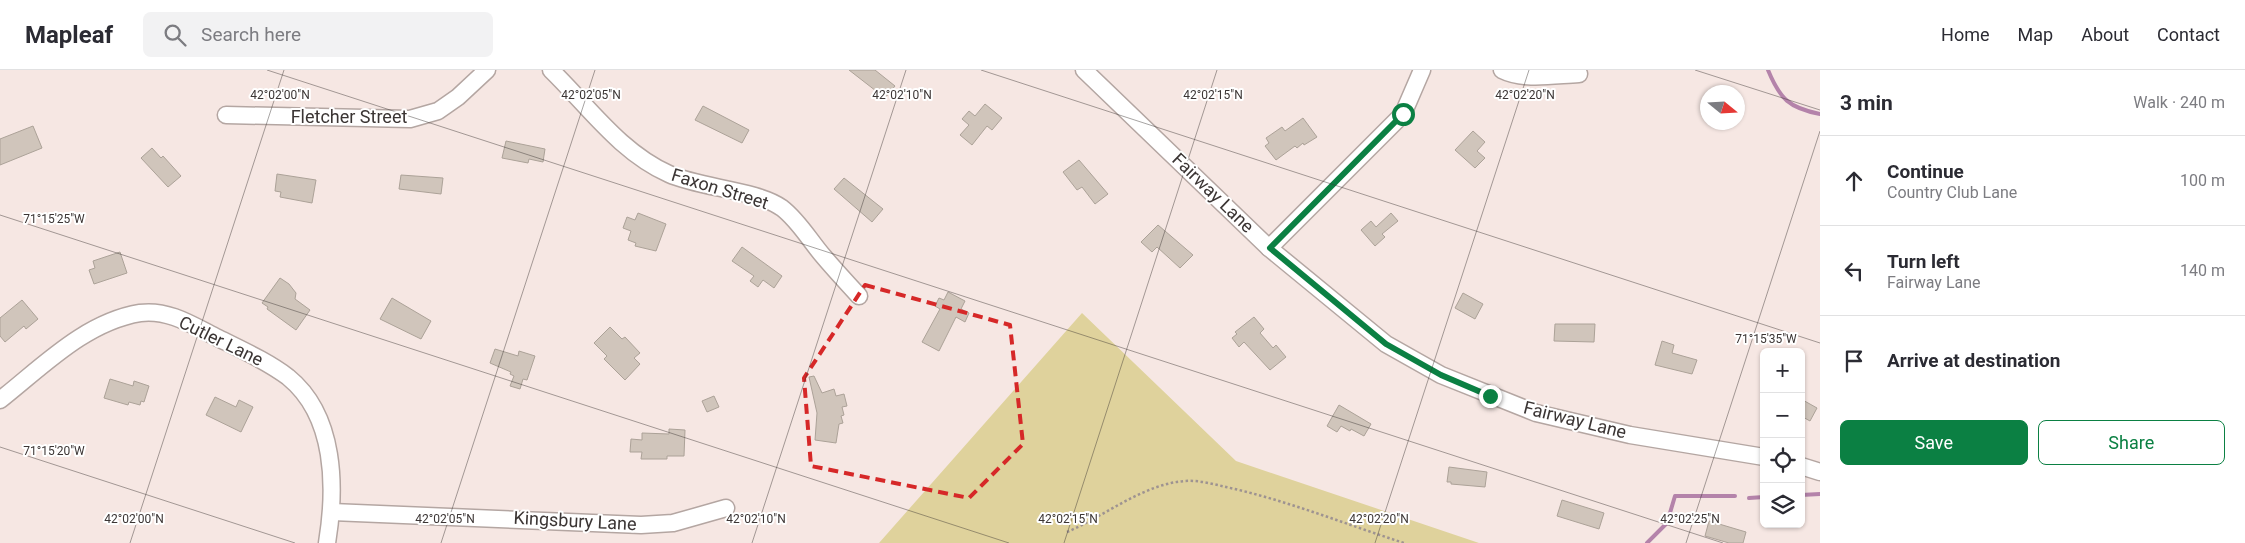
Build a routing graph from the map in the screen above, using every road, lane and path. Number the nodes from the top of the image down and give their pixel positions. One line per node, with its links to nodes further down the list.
1 (487, 70): 7 (street, Fletcher Street)
2 (551, 70): 9 (street, Faxon Street)
3 (1084, 70): 8 (street, Fairway Lane)
4 (1502, 70): 6 (street)
5 (1421, 71): 8 (street)
6 (1579, 74)
7 (226, 115)
8 (1270, 248): 11 (street, Fairway Lane)
9 (859, 296)
10 (0, 400): 15 (street, Cutler Lane)
11 (1760, 456)
12 (1805, 467): 13 (street)
13 (1820, 472)
14 (726, 508): 15 (street, Kingsbury Lane)
15 (332, 512): 17 (street, Cutler Lane)
16 (1067, 532): 18 (path)
17 (327, 543)
18 (1404, 543)

